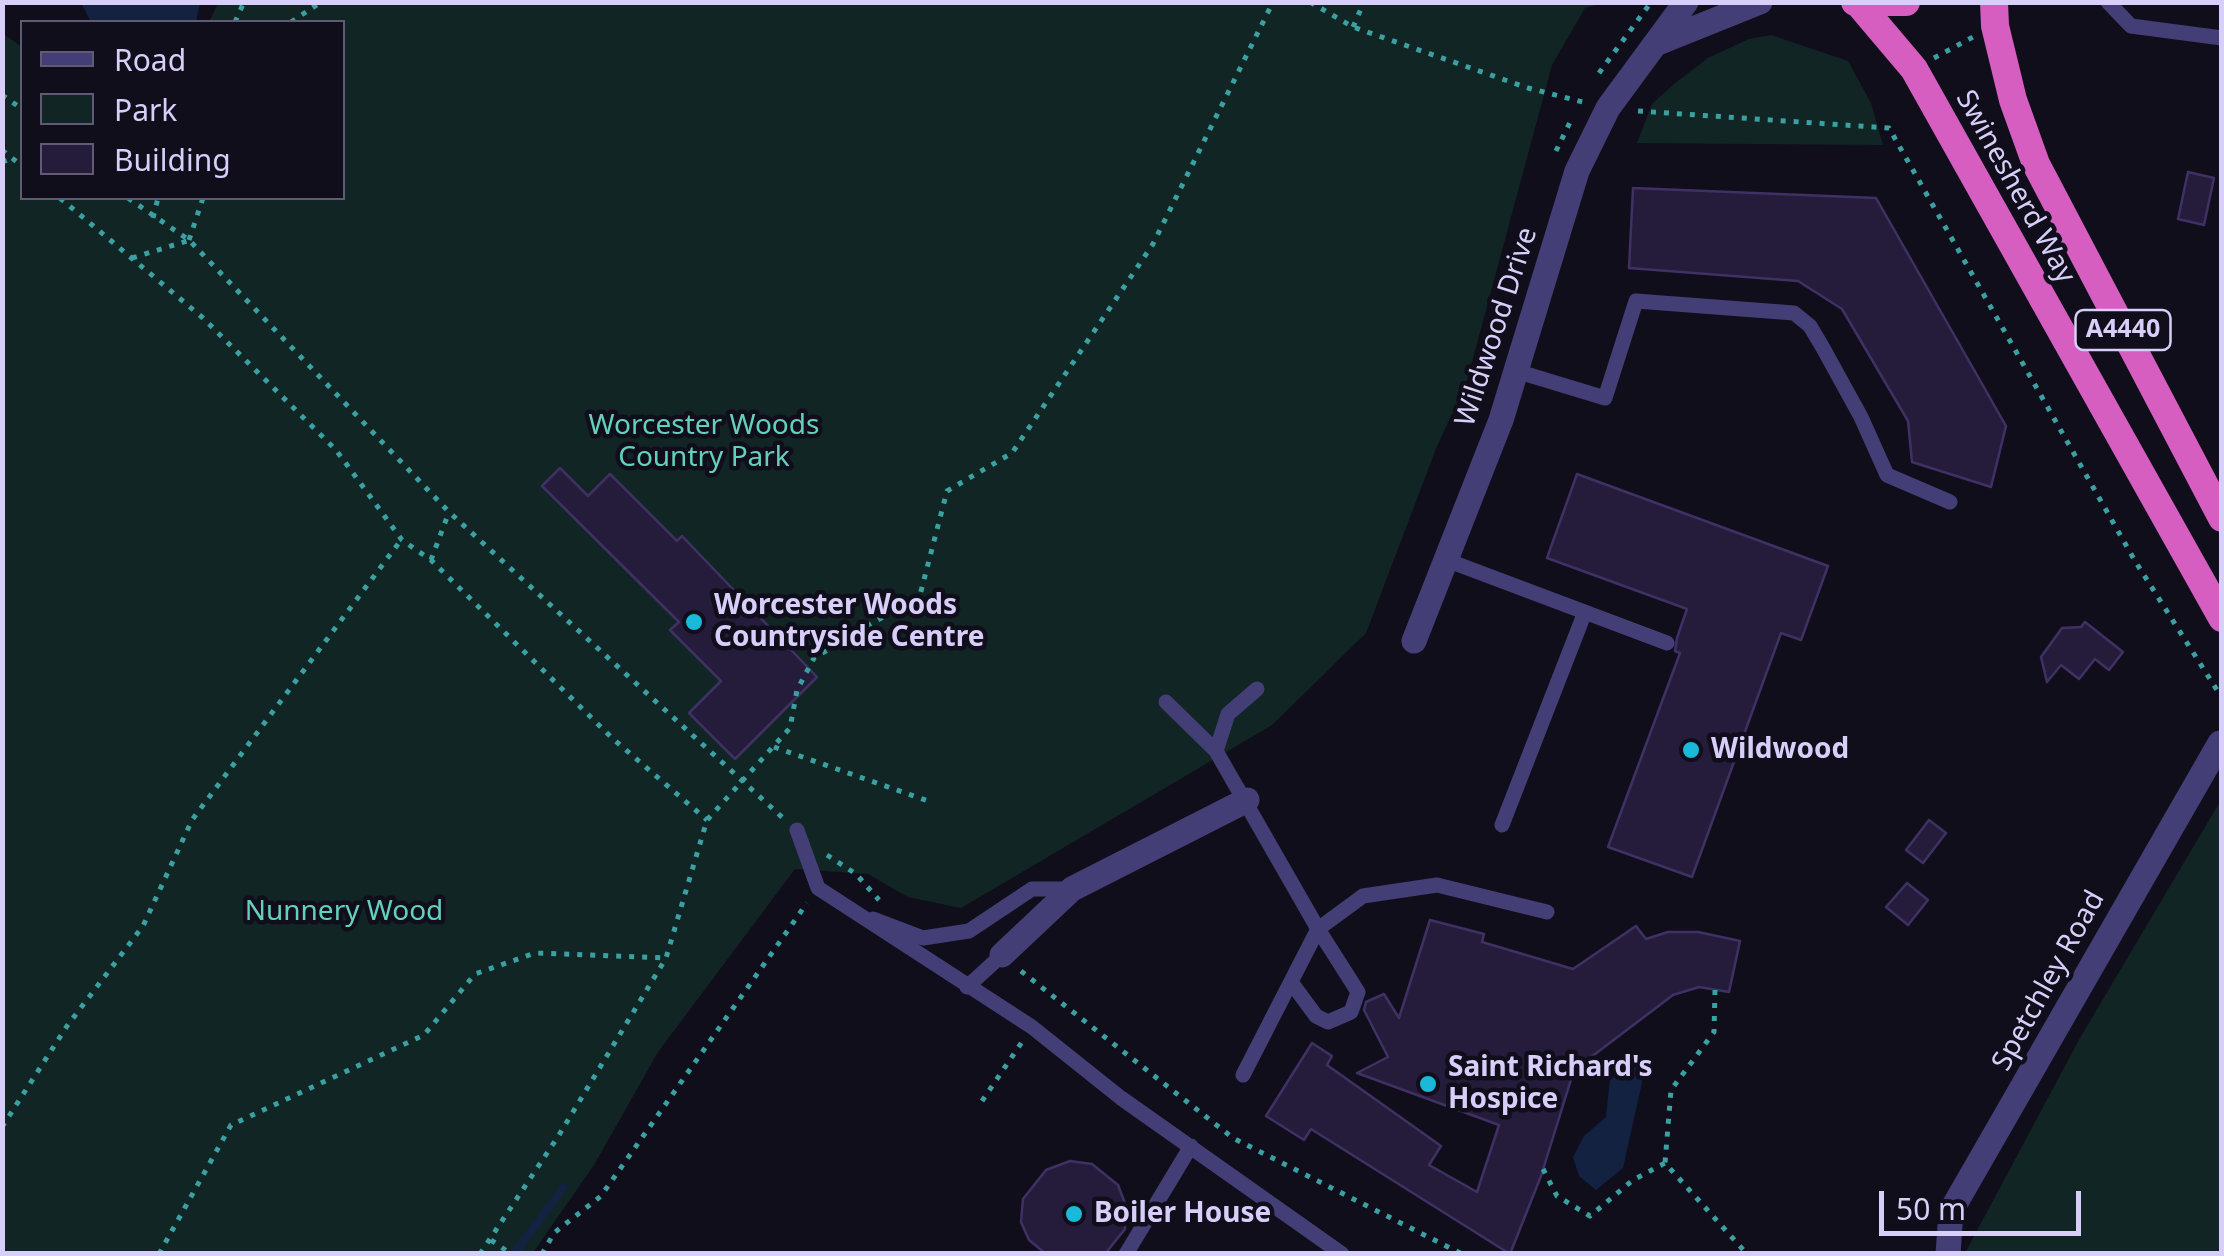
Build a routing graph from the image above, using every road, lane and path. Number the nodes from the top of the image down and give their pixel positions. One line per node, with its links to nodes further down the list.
1 (321, 2): 11 (path)
2 (1273, 2): 45 (path)
3 (1310, 2): 12 (path)
4 (1364, 2): 12 (path)
5 (1686, 2): 14 (street, Wildwood Drive)
6 (1760, 2): 14 (street)
7 (1906, 2): 9 (highway)
8 (2108, 2): 13 (lane)
9 (1857, 3): 15 (highway, Swinesherd Way / A4440)
10 (1995, 14): 15 (path); 21 (highway, Swinesherd Way / A4440)
11 (294, 20)
12 (1353, 27): 16 (path)
13 (2222, 38)
14 (1658, 43): 16 (street, Wildwood Drive)
15 (1914, 69): 38 (highway, Swinesherd Way / A4440)
16 (1608, 108): 29 (street, Wildwood Drive); 42 (path)
17 (2, 150): 18 (path)
18 (13, 158): 19 (path); 20 (path)
19 (2, 162)
20 (20, 164)
21 (2036, 164): 30 (highway); 33 (highway, Swinesherd Way / A4440)
22 (62, 200): 28 (path)
23 (130, 200): 26 (path)
24 (158, 200): 26 (path)
25 (202, 200): 27 (path)
26 (153, 218): 27 (path)
27 (189, 240): 28 (path); 32 (path)
28 (132, 258): 34 (path)
29 (1516, 371): 31 (lane); 36 (street, Wildwood Drive)
30 (2222, 478)
31 (1950, 502)
32 (449, 512): 35 (path); 47 (path)
33 (2222, 518)
34 (402, 540): 35 (path); 67 (path)
35 (431, 560): 50 (path)
36 (1449, 561): 37 (lane); 39 (street, Wildwood Drive)
37 (1586, 612): 40 (lane); 51 (lane)
38 (2222, 618)
39 (1414, 641)
40 (1668, 643)
41 (1257, 689): 46 (lane)
42 (2222, 698)
43 (1166, 702): 46 (lane)
44 (2220, 743): 80 (street, Spetchley Road)
45 (774, 747): 47 (path); 49 (path)
46 (1216, 751): 48 (lane)
47 (740, 781): 50 (path); 52 (path)
48 (1246, 800): 54 (street); 58 (lane)
49 (931, 802)
50 (707, 820): 60 (path)
51 (1502, 825)
52 (797, 830): 53 (lane); 55 (path)
53 (818, 888): 56 (lane); 75 (path)
54 (1072, 889): 56 (lane); 59 (street)
55 (882, 904)
56 (850, 911): 62 (lane)
57 (1547, 912): 58 (lane)
58 (1318, 929): 61 (lane); 61 (lane)
59 (1002, 955): 62 (lane); 78 (path)
60 (666, 958): 71 (path); 73 (path)
61 (1291, 982): 65 (lane)
62 (967, 987): 64 (lane)
63 (1715, 990): 69 (path)
64 (1032, 1027): 66 (path); 68 (lane)
65 (1243, 1075)
66 (982, 1101)
67 (2, 1127)
68 (1190, 1146): 76 (lane); 77 (lane)
69 (1664, 1163): 70 (path); 79 (path)
70 (1543, 1169)
71 (490, 1240): 72 (path); 74 (path)
72 (509, 1252)
73 (160, 1254)
74 (480, 1254)
75 (542, 1254)
76 (1126, 1254)
77 (1342, 1254)
78 (1462, 1254)
79 (1747, 1254)
80 (1948, 1254)

